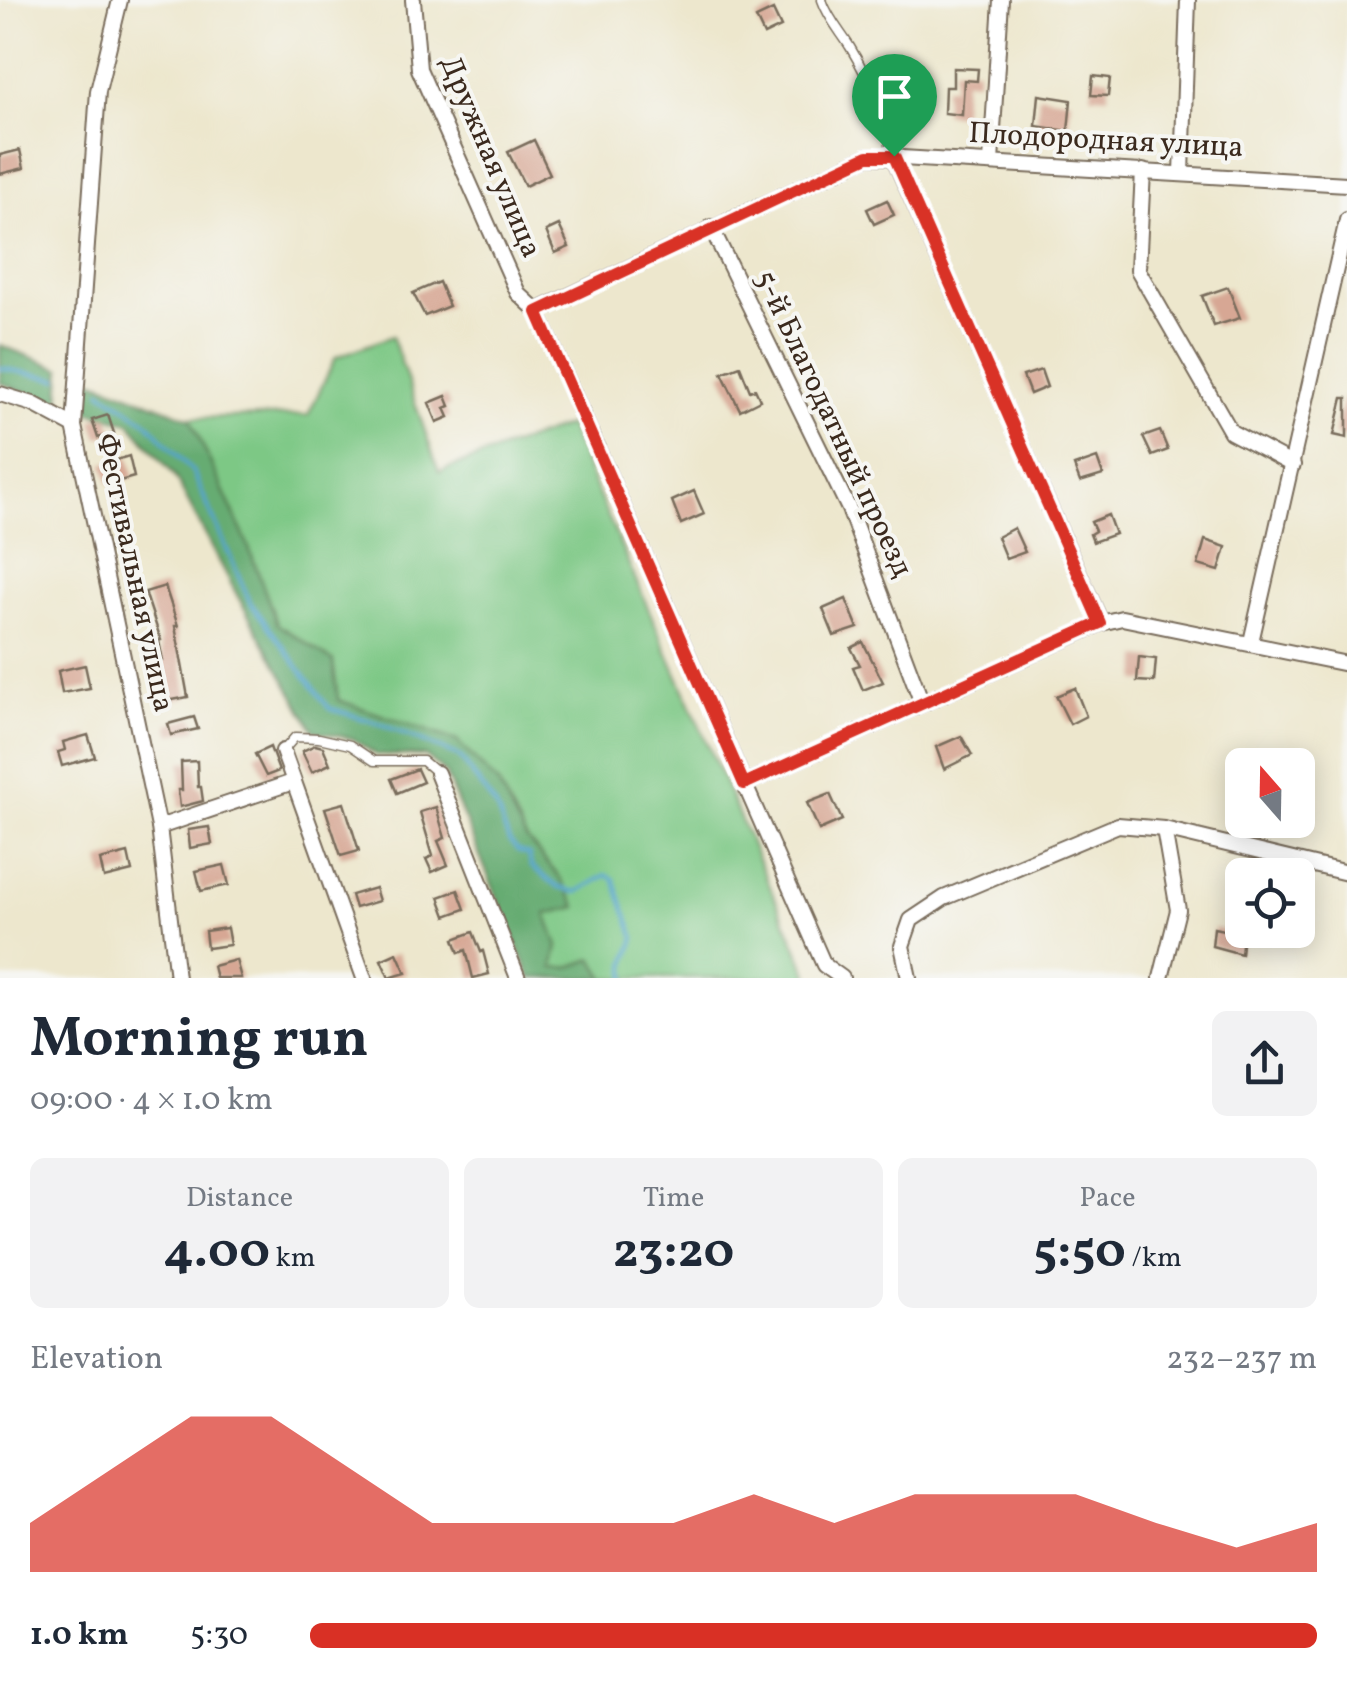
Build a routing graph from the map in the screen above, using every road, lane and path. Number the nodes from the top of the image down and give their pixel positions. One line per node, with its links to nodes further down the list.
1 (120, 0): 15 (street, Фестивальная улица)
2 (413, 0): 13 (street, Дружная улица)
3 (822, 0): 6 (lane)
4 (1002, 0): 7 (street)
5 (1188, 0): 9 (street)
6 (894, 156): 7 (street, Плодородная улица); 12 (street, Плодородная улица); 17 (street)
7 (992, 162): 8 (street, Плодородная улица)
8 (1143, 171): 9 (street, Плодородная улица); 16 (street)
9 (1182, 173): 10 (street, Плодородная улица)
10 (1347, 184)
11 (1347, 220): 16 (street)
12 (712, 227): 13 (street, Плодородная улица); 20 (street, 5-й Благодатный проезд)
13 (537, 312): 24 (street, Дружная улица)
14 (0, 394): 15 (street)
15 (74, 426): 25 (street, Фестивальная улица)
16 (1292, 465): 18 (street)
17 (1100, 623): 18 (street); 20 (street)
18 (1251, 642): 19 (street)
19 (1347, 664)
20 (922, 702): 24 (street)
21 (282, 751): 22 (lane); 23 (street)
22 (438, 773): 30 (street)
23 (294, 782): 25 (street); 29 (street)
24 (744, 784): 31 (street, Дружная улица)
25 (159, 827): 28 (street, Фестивальная улица)
26 (1164, 829): 27 (street); 32 (street); 33 (street)
27 (1347, 873)
28 (178, 978)
29 (364, 978)
30 (518, 978)
31 (842, 978)
32 (909, 978)
33 (1161, 978)

